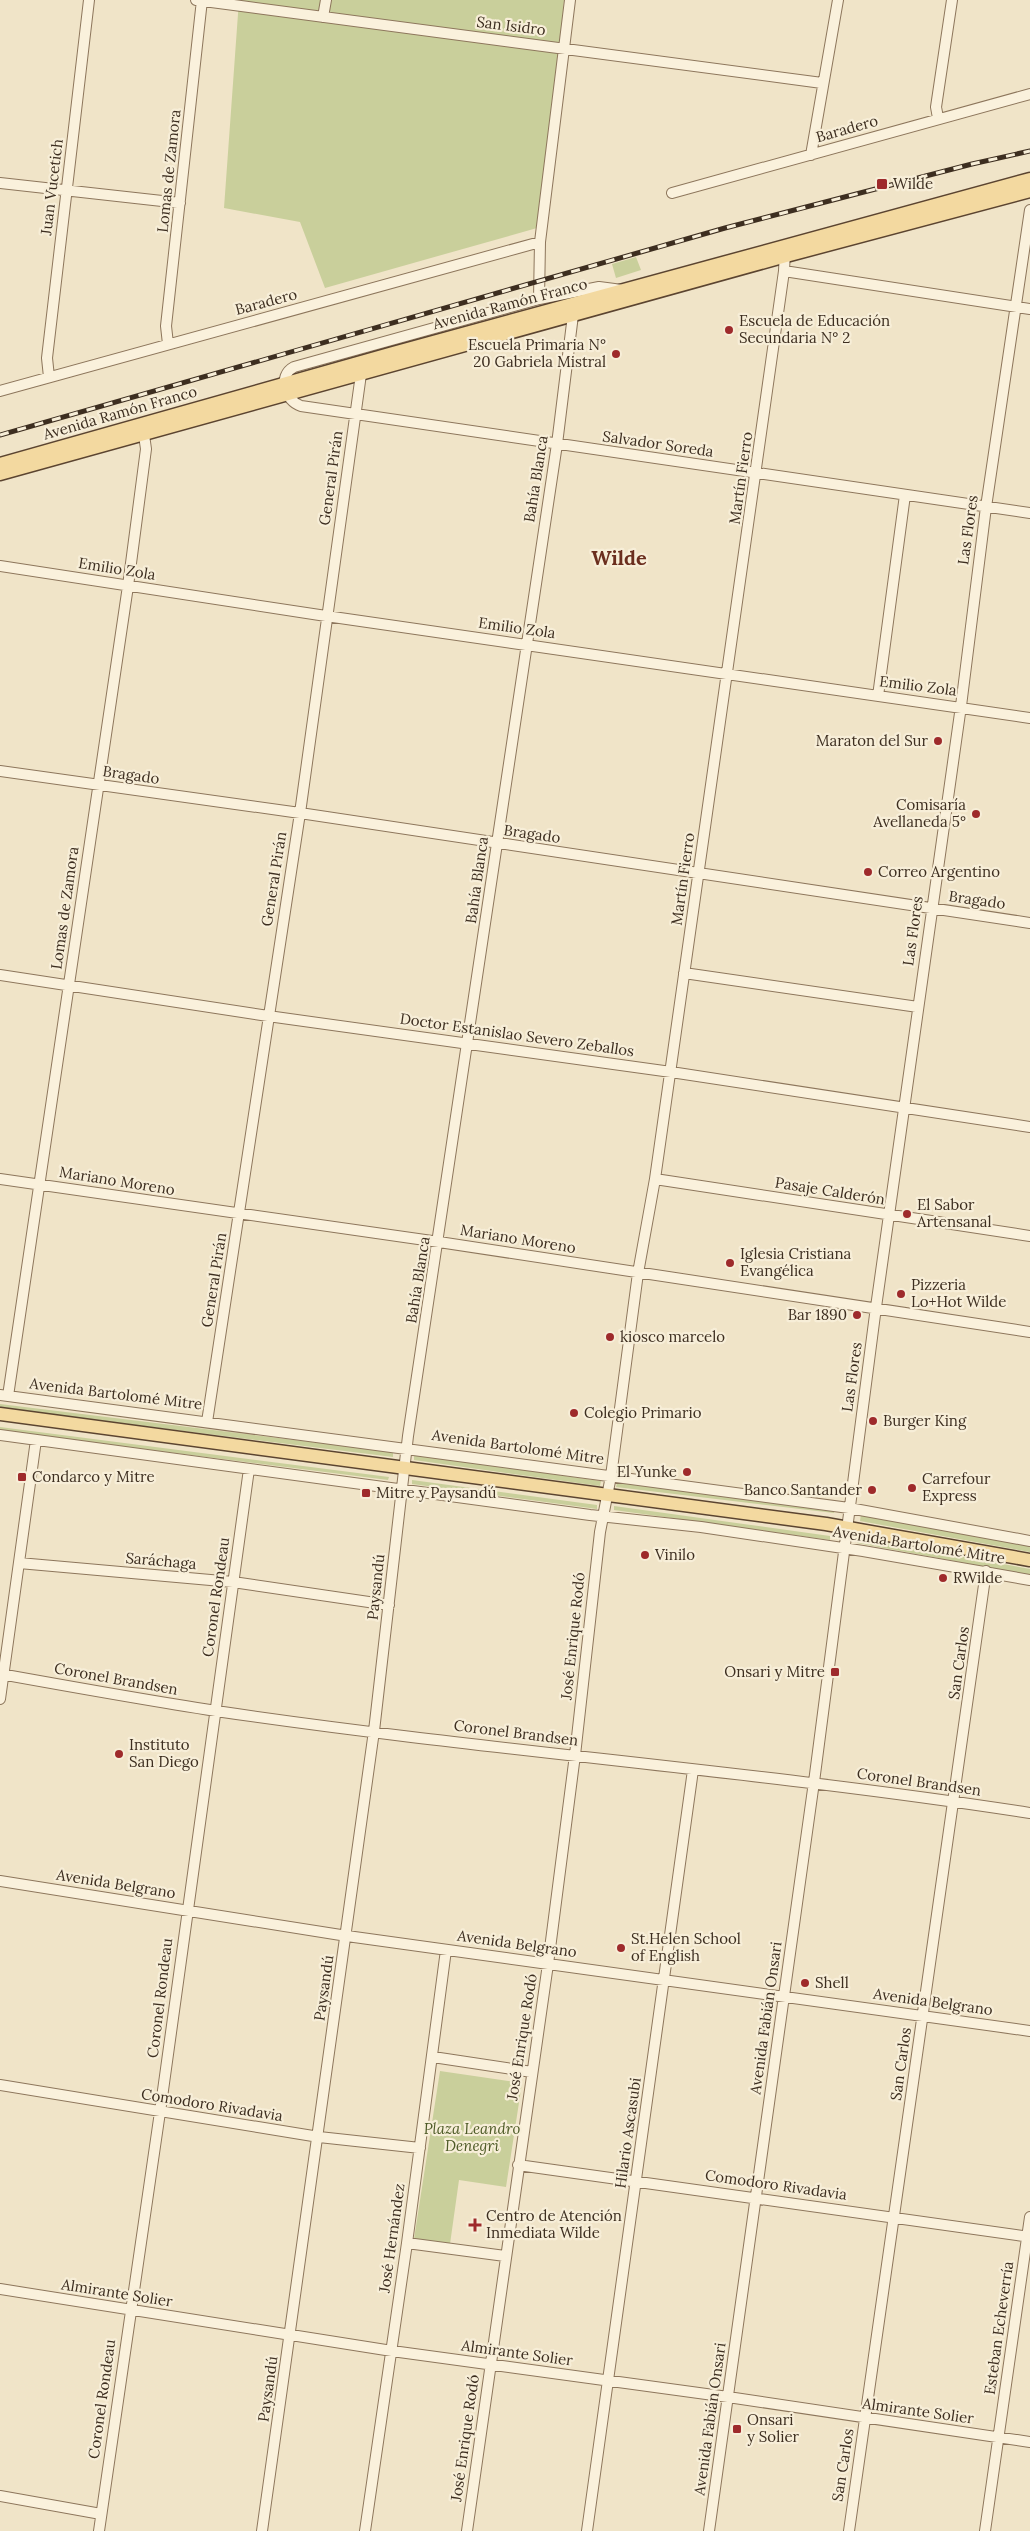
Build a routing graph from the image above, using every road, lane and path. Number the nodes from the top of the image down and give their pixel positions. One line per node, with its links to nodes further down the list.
1 (89, 0): 15 (street, Juan Vucetich)
2 (200, 0): 7 (street, San Isidro); 18 (street, Lomas de Zamora)
3 (326, 0): 7 (street)
4 (570, 0): 8 (street)
5 (838, 0): 9 (street)
6 (952, 0): 11 (street)
7 (323, 17): 8 (street, San Isidro)
8 (565, 47): 9 (street, San Isidro); 20 (street)
9 (822, 83): 12 (street)
10 (1030, 94): 11 (street, Baradero)
11 (938, 118): 12 (street, Baradero)
12 (811, 155): 17 (street, Baradero)
13 (1030, 179): 21 (main road, Avenida Ramón Franco)
14 (0, 183): 15 (street)
15 (67, 191): 18 (street); 32 (street, Juan Vucetich)
16 (1030, 191): 21 (main road, Avenida Ramón Franco)
17 (672, 193)
18 (180, 203): 28 (street, Lomas de Zamora)
19 (1030, 210): 25 (street, Las Flores)
20 (540, 242): 24 (street); 28 (street, Baradero)
21 (785, 250): 22 (street, Martín Fierro); 23 (main road, Avenida Ramón Franco); 27 (main road, Avenida Ramón Franco)
22 (784, 271): 25 (street); 39 (street, Martín Fierro)
23 (625, 290): 24 (street); 30 (main road, Avenida Ramón Franco)
24 (539, 300): 29 (street)
25 (1017, 307): 26 (street); 42 (street, Las Flores)
26 (1030, 309)
27 (573, 315): 31 (main road, Avenida Ramón Franco); 37 (street, Bahía Blanca)
28 (168, 344): 32 (street, Baradero)
29 (377, 345): 30 (street); 33 (street)
30 (363, 361): 31 (street, General Pirán); 33 (main road, Avenida Ramón Franco)
31 (362, 374): 33 (main road, Avenida Ramón Franco); 35 (street, General Pirán)
32 (49, 377): 34 (street, Baradero)
33 (286, 389): 35 (street, Salvador Soreda); 36 (main road, Avenida Ramón Franco)
34 (0, 391)
35 (356, 412): 37 (street, Salvador Soreda); 46 (street, General Pirán)
36 (143, 429): 38 (main road, Avenida Ramón Franco); 40 (main road, Avenida Ramón Franco); 45 (street, Lomas de Zamora)
37 (557, 444): 39 (street, Salvador Soreda); 47 (street, Bahía Blanca)
38 (0, 464)
39 (757, 473): 41 (street, Salvador Soreda); 48 (street, Martín Fierro)
40 (0, 474)
41 (906, 495): 42 (street, Salvador Soreda); 49 (street)
42 (986, 508): 43 (street, Salvador Soreda); 50 (street, Las Flores)
43 (1030, 514)
44 (0, 566): 45 (street, Emilio Zola)
45 (128, 586): 46 (street, Emilio Zola); 53 (street, Lomas de Zamora)
46 (326, 616): 47 (street, Emilio Zola); 54 (street, General Pirán)
47 (526, 644): 48 (street, Emilio Zola); 55 (street, Bahía Blanca)
48 (728, 674): 49 (street, Emilio Zola); 56 (street, Martín Fierro)
49 (878, 696): 50 (street, Emilio Zola)
50 (961, 706): 51 (street, Emilio Zola); 57 (street, Las Flores)
51 (1030, 718)
52 (0, 771): 53 (street, Bragado)
53 (98, 786): 54 (street, Bragado); 61 (street, Lomas de Zamora)
54 (300, 813): 55 (street, Bragado); 63 (street, General Pirán)
55 (497, 844): 56 (street, Bragado); 64 (street, Bahía Blanca)
56 (698, 873): 57 (street, Bragado); 59 (street, Martín Fierro)
57 (931, 909): 58 (street, Bragado); 62 (street, Las Flores)
58 (1030, 923)
59 (684, 973): 62 (street); 65 (street, Martín Fierro)
60 (0, 975): 61 (street, Doctor Estanislao Severo Zeballos)
61 (69, 985): 63 (street, Doctor Estanislao Severo Zeballos); 70 (street, Lomas de Zamora)
62 (918, 1008): 66 (street, Las Flores)
63 (268, 1016): 64 (street, Doctor Estanislao Severo Zeballos); 71 (street, General Pirán)
64 (468, 1043): 65 (street, Doctor Estanislao Severo Zeballos); 74 (street, Bahía Blanca)
65 (671, 1072): 66 (street, Doctor Estanislao Severo Zeballos); 69 (street, Martín Fierro)
66 (904, 1109): 67 (street, Doctor Estanislao Severo Zeballos); 72 (street, Las Flores)
67 (1030, 1127)
68 (0, 1179): 70 (street, Mariano Moreno)
69 (655, 1179): 72 (street, Pasaje Calderón); 75 (street, Martín Fierro)
70 (40, 1185): 71 (street, Mariano Moreno); 78 (street, Lomas de Zamora)
71 (239, 1215): 74 (street, Mariano Moreno); 80 (street, General Pirán)
72 (889, 1216): 73 (street, Pasaje Calderón); 76 (street, Las Flores)
73 (1030, 1236)
74 (439, 1242): 75 (street, Mariano Moreno); 83 (street, Bahía Blanca)
75 (638, 1274): 76 (street, Mariano Moreno); 86 (street, Martín Fierro)
76 (876, 1307): 77 (street, Mariano Moreno); 89 (street, Las Flores)
77 (1030, 1332)
78 (4, 1396): 80 (street, Avenida Bartolomé Mitre)
79 (0, 1414): 85 (main road, Avenida Bartolomé Mitre)
80 (207, 1422): 83 (street, Avenida Bartolomé Mitre)
81 (0, 1435): 82 (street, Avenida Bartolomé Mitre)
82 (36, 1440): 84 (street, Avenida Bartolomé Mitre); 95 (street)
83 (407, 1449): 85 (street, Paysandú); 86 (street, Avenida Bartolomé Mitre)
84 (249, 1469): 87 (street, Avenida Bartolomé Mitre); 98 (street, Coronel Rondeau)
85 (404, 1469): 87 (street, Paysandú); 88 (main road, Avenida Bartolomé Mitre)
86 (610, 1476): 88 (street, Martín Fierro); 89 (street, Avenida Bartolomé Mitre)
87 (402, 1488): 90 (street, Avenida Bartolomé Mitre); 99 (street, Paysandú)
88 (607, 1496): 90 (street, Martín Fierro); 91 (main road, Avenida Bartolomé Mitre)
89 (849, 1508): 91 (street, Avenida Fabián Onsari); 92 (street, Avenida Bartolomé Mitre)
90 (603, 1516): 93 (street, Avenida Bartolomé Mitre); 104 (street, José Enrique Rodó)
91 (847, 1527): 93 (street, Avenida Fabián Onsari); 94 (main road, Avenida Bartolomé Mitre)
92 (1030, 1541)
93 (844, 1548): 96 (street, Avenida Bartolomé Mitre); 106 (street, Avenida Fabián Onsari)
94 (1030, 1560)
95 (20, 1563): 98 (street, Saráchaga); 100 (street)
96 (986, 1571): 97 (street, Avenida Bartolomé Mitre); 107 (street, San Carlos)
97 (1030, 1580)
98 (233, 1582): 99 (street, Saráchaga); 102 (street, Coronel Rondeau)
99 (389, 1605): 103 (street, Paysandú)
100 (2, 1675): 101 (street); 102 (street, Coronel Brandsen)
101 (0, 1698)
102 (216, 1711): 103 (street, Coronel Brandsen); 110 (street, Coronel Rondeau)
103 (374, 1731): 104 (street, Coronel Brandsen); 111 (street, Paysandú)
104 (575, 1755): 105 (street, Coronel Brandsen); 113 (street, José Enrique Rodó)
105 (694, 1770): 106 (street, Coronel Brandsen); 114 (street, Hilario Ascasubi)
106 (814, 1782): 107 (street, Coronel Brandsen); 115 (street, Avenida Fabián Onsari)
107 (955, 1801): 108 (street, Coronel Brandsen); 116 (street, San Carlos)
108 (1030, 1813)
109 (0, 1881): 110 (street, Avenida Belgrano)
110 (186, 1911): 111 (street, Avenida Belgrano); 121 (street, Coronel Rondeau)
111 (347, 1936): 112 (street, Avenida Belgrano); 122 (street, Paysandú)
112 (446, 1950): 113 (street, Avenida Belgrano); 118 (street, José Hernández)
113 (548, 1964): 114 (street, Avenida Belgrano); 119 (street, José Enrique Rodó)
114 (666, 1980): 115 (street, Avenida Belgrano); 125 (street, Hilario Ascasubi)
115 (784, 1996): 116 (street, Avenida Belgrano); 126 (street, Avenida Fabián Onsari)
116 (923, 2016): 117 (street, Avenida Belgrano); 127 (street, San Carlos)
117 (1030, 2031)
118 (433, 2057): 119 (street); 123 (street, José Hernández)
119 (532, 2072): 124 (street, José Enrique Rodó)
120 (0, 2085): 121 (street, Comodoro Rivadavia)
121 (160, 2112): 122 (street, Comodoro Rivadavia); 133 (street, Coronel Rondeau)
122 (319, 2137): 123 (street, Comodoro Rivadavia); 134 (street, Paysandú)
123 (420, 2148): 130 (street, José Hernández)
124 (518, 2165): 125 (street, Comodoro Rivadavia); 131 (street, José Enrique Rodó)
125 (637, 2180): 126 (street, Comodoro Rivadavia); 137 (street, Hilario Ascasubi)
126 (755, 2198): 127 (street, Comodoro Rivadavia); 138 (street, Avenida Fabián Onsari)
127 (895, 2217): 129 (street, Comodoro Rivadavia); 139 (street, San Carlos)
128 (1030, 2217): 129 (street, Esteban Echeverría)
129 (1029, 2237): 140 (street, Esteban Echeverría)
130 (408, 2243): 131 (street); 135 (street, José Hernández)
131 (505, 2256): 136 (street, José Enrique Rodó)
132 (0, 2289): 133 (street, Almirante Solier)
133 (130, 2311): 134 (street, Almirante Solier); 143 (street, Coronel Rondeau)
134 (290, 2336): 135 (street, Almirante Solier); 145 (street, Paysandú)
135 (392, 2351): 136 (street, Almirante Solier); 146 (street, José Hernández)
136 (491, 2365): 137 (street, Almirante Solier); 147 (street, José Enrique Rodó)
137 (608, 2381): 138 (street, Almirante Solier); 148 (street, Hilario Ascasubi)
138 (728, 2397): 139 (street, Almirante Solier); 149 (street, Avenida Fabián Onsari)
139 (866, 2418): 140 (street, Almirante Solier); 150 (street, San Carlos)
140 (999, 2437): 141 (street, Almirante Solier); 151 (street, Esteban Echeverría)
141 (1030, 2442)
142 (0, 2496): 143 (street)
143 (101, 2514): 144 (street, Coronel Rondeau)
144 (99, 2531)
145 (262, 2531)
146 (365, 2531)
147 (467, 2531)
148 (587, 2531)
149 (709, 2531)
150 (849, 2531)
151 (985, 2531)

